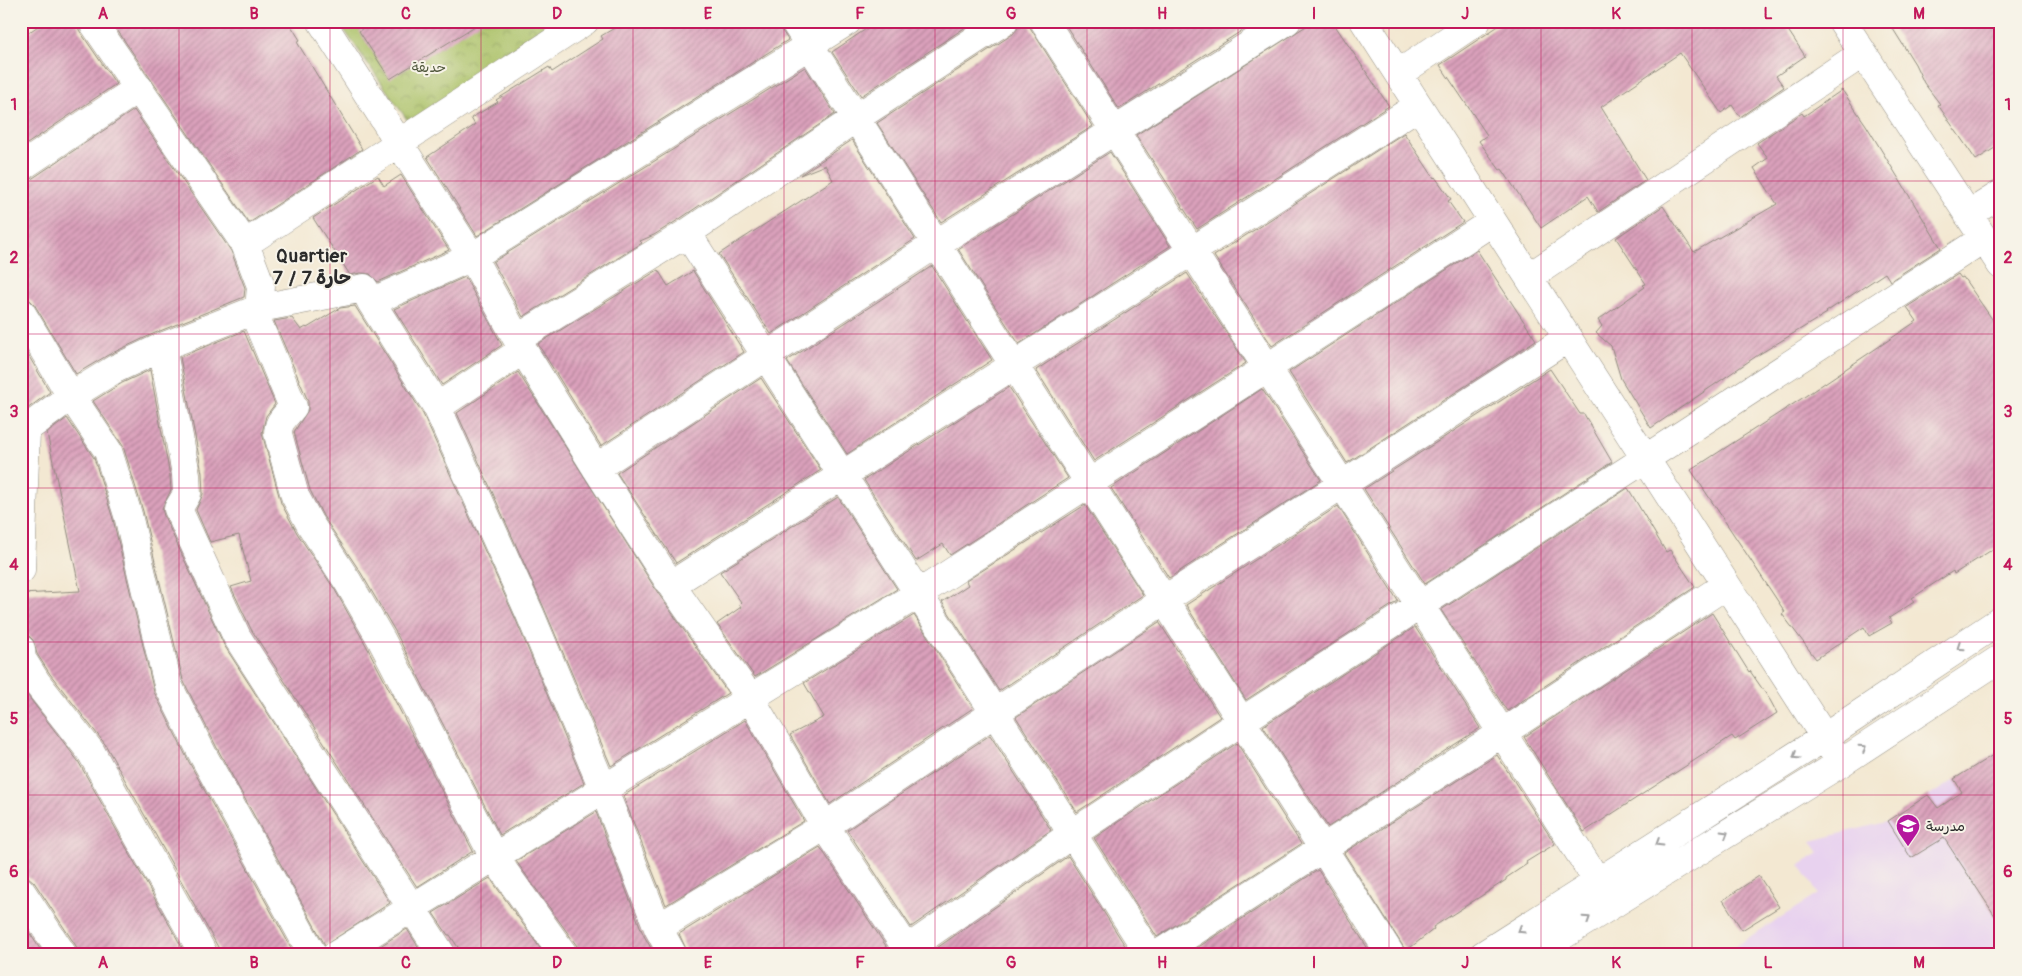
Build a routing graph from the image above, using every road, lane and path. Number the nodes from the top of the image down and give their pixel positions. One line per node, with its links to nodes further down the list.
1 (92, 21): 15 (street)
2 (321, 21): 19 (street)
3 (585, 21): 19 (street)
4 (794, 21): 12 (street)
5 (848, 21): 12 (street)
6 (1004, 21): 17 (street)
7 (1044, 21): 18 (street)
8 (1287, 21): 18 (street)
9 (1364, 21): 14 (street)
10 (1477, 21): 14 (street)
11 (1842, 21): 13 (street)
12 (810, 46): 17 (street); 29 (street)
13 (1863, 53): 22 (street); 31 (street)
14 (1398, 74): 16 (street)
15 (139, 88): 20 (street); 26 (street)
16 (1418, 106): 23 (street); 28 (street)
17 (856, 118): 24 (street); 27 (street)
18 (1114, 131): 27 (street); 28 (street)
19 (400, 144): 26 (street); 29 (street)
20 (21, 167)
21 (2001, 194): 22 (street)
22 (1968, 215): 25 (street)
23 (1492, 222): 31 (street); 40 (street)
24 (687, 233): 36 (street); 38 (street)
25 (1984, 239): 30 (street); 44 (street)
26 (245, 244): 33 (street)
27 (936, 244): 38 (street); 39 (street)
28 (1192, 251): 39 (street); 40 (street)
29 (472, 257): 32 (street); 36 (street)
30 (2001, 265)
31 (1528, 278): 35 (street)
32 (371, 302): 33 (street); 42 (street)
33 (260, 308): 37 (street); 68 (street)
34 (21, 312): 41 (street)
35 (1568, 338): 44 (street); 48 (street)
36 (520, 345): 42 (street); 45 (street)
37 (162, 347): 41 (street); 71 (street)
38 (765, 355): 45 (street); 46 (street)
39 (1013, 365): 46 (street); 47 (street)
40 (1267, 368): 47 (street); 48 (street)
41 (71, 396): 43 (street); 76 (street)
42 (437, 407): 64 (street)
43 (24, 432): 49 (street)
44 (1646, 459): 51 (street); 54 (street)
45 (596, 468): 50 (street)
46 (842, 476): 50 (street); 52 (street)
47 (1088, 482): 52 (street); 53 (street)
48 (1342, 485): 53 (street); 54 (street)
49 (21, 570)
50 (671, 585): 58 (street)
51 (1726, 585): 61 (street); 62 (street)
52 (918, 594): 58 (street); 59 (street)
53 (1164, 600): 59 (street); 60 (street)
54 (1420, 606): 60 (street); 61 (street)
55 (2001, 620): 62 (street, one-way to 62)
56 (21, 648): 75 (street)
57 (2001, 658): 63 (street, one-way to 57)
58 (751, 699): 64 (street); 65 (street)
59 (994, 712): 65 (street); 66 (street)
60 (1242, 722): 66 (street); 67 (street)
61 (1502, 733): 67 (street); 69 (street)
62 (1825, 737): 63 (street); 69 (street, one-way to 69)
63 (1841, 763): 69 (street, one-way to 63)
64 (603, 788): 68 (street); 72 (street)
65 (825, 826): 72 (street); 73 (street)
66 (1072, 834): 73 (street); 81 (street)
67 (1322, 847): 82 (street); 83 (street)
68 (494, 857): 71 (street); 79 (street)
69 (1606, 892): 84 (street, one-way to 84); 85 (street, one-way to 69)
70 (22, 894): 74 (street)
71 (412, 909): 77 (street); 78 (street)
72 (658, 928): 80 (street)
73 (906, 953)
74 (63, 955)
75 (204, 955)
76 (314, 955)
77 (336, 955)
78 (442, 955)
79 (564, 955)
80 (673, 955)
81 (1150, 955)
82 (1157, 955)
83 (1391, 955)
84 (1483, 955)
85 (1531, 955)

